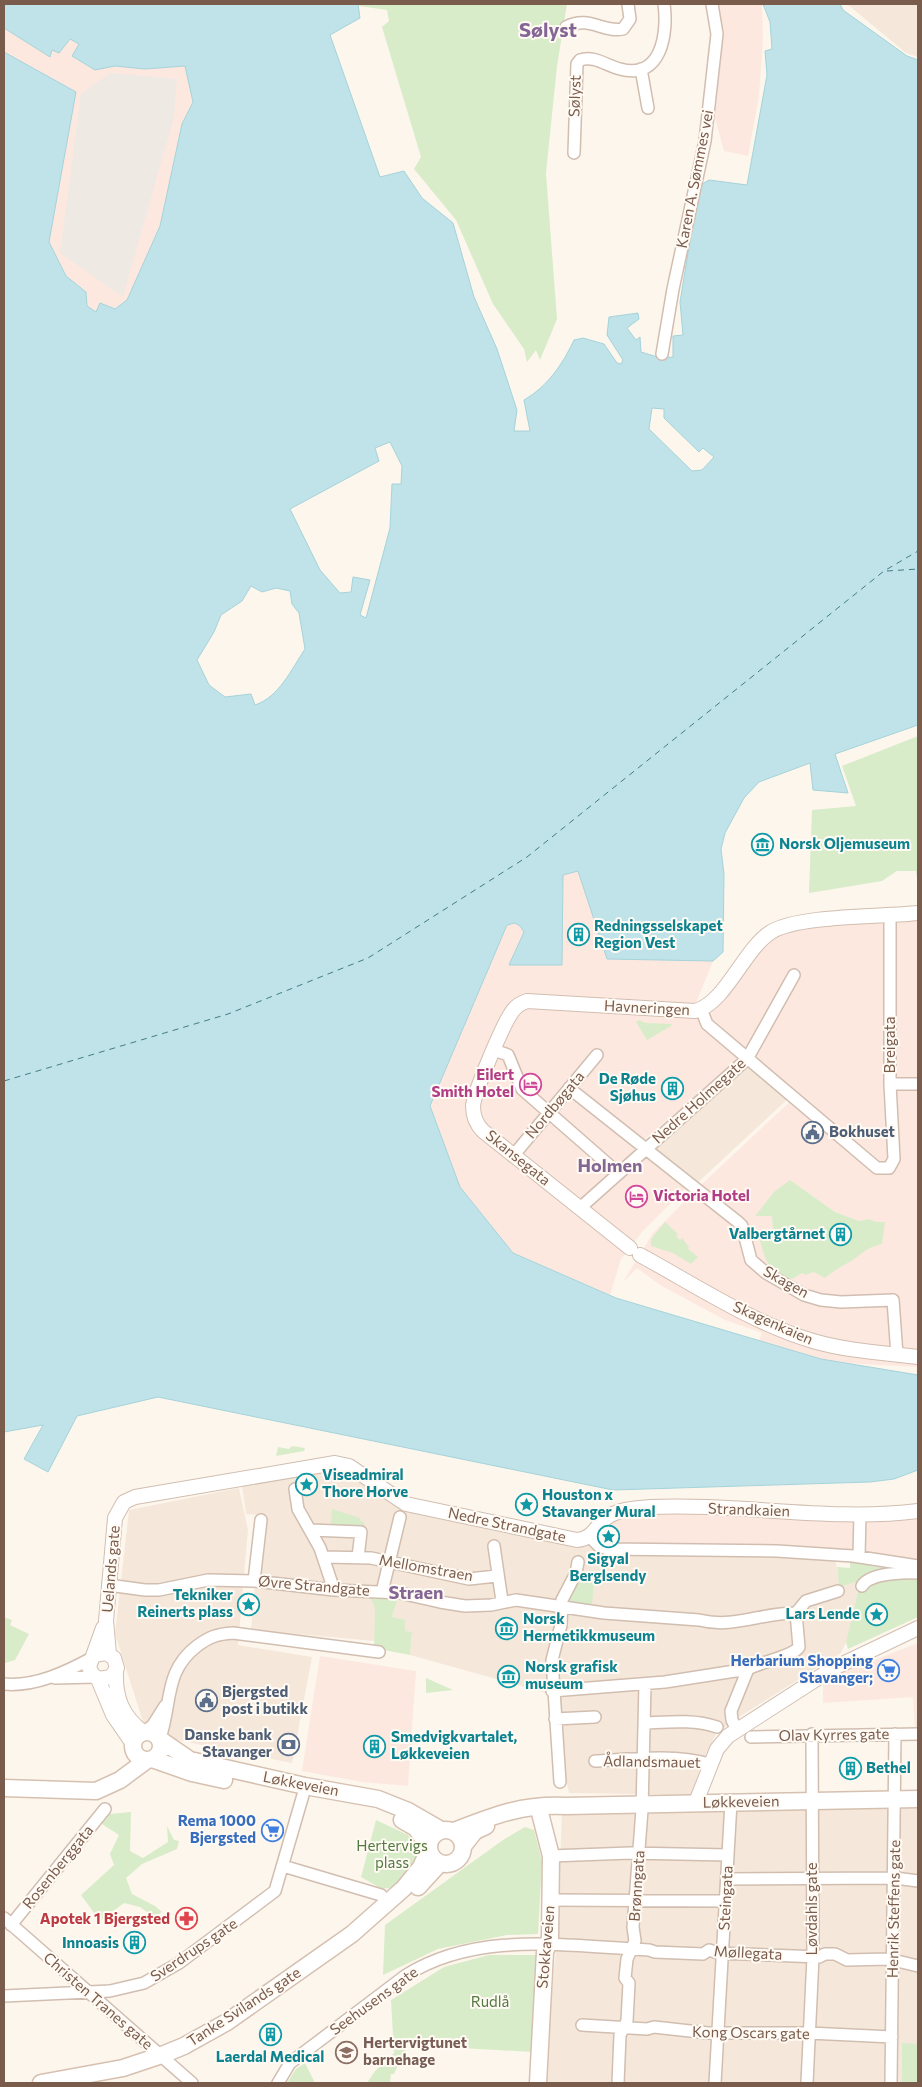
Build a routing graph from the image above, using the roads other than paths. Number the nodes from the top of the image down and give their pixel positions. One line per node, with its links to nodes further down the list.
1 (628, 4): 4 (street)
2 (664, 4): 5 (street)
3 (712, 4): 8 (street, Karen A. Sømmes vei)
4 (566, 27)
5 (641, 69): 6 (street); 7 (street, Sølyst)
6 (648, 108)
7 (574, 153)
8 (662, 354)
9 (918, 913): 10 (street, Havneringen)
10 (890, 916): 12 (street, Havneringen); 17 (street, Breigata)
11 (794, 974): 16 (street, Nedre Holmegate)
12 (702, 1010): 13 (street, Havneringen); 16 (street)
13 (512, 1012): 14 (street, Skansegata)
14 (494, 1050): 20 (street); 22 (street, Skansegata)
15 (597, 1055): 19 (street, Nordbøgata)
16 (747, 1059): 17 (street, Breigata); 21 (street, Nedre Holmegate)
17 (890, 1084): 18 (street)
18 (918, 1084)
19 (569, 1088): 20 (street, Nordbøgata); 21 (street)
20 (549, 1113): 22 (street, Nordbøgata); 23 (street)
21 (645, 1148): 23 (street, Nedre Holmegate); 26 (street, Skagen)
22 (513, 1156): 24 (street, Skansegata)
23 (618, 1173): 24 (street, Nedre Holmegate)
24 (580, 1208): 25 (street, Skansegata)
25 (635, 1251): 26 (street, Skagenkaien)
26 (897, 1355): 27 (street, Skagenkaien)
27 (918, 1357)
28 (294, 1489): 34 (street)
29 (918, 1511): 30 (street, Strandkaien)
30 (860, 1514): 35 (street, Strandkaien); 39 (street)
31 (400, 1517): 40 (street)
32 (116, 1518): 35 (street, Nedre Strandgate); 46 (street, Uelands gate)
33 (261, 1520): 45 (street)
34 (311, 1530): 37 (street); 38 (street)
35 (589, 1536): 39 (street)
36 (494, 1546): 44 (street)
37 (324, 1557): 38 (street, Mellomstraen); 48 (street)
38 (358, 1557): 40 (street, Mellomstraen)
39 (859, 1557): 42 (street)
40 (388, 1562): 44 (street, Mellomstraen); 50 (street)
41 (578, 1562): 52 (street)
42 (918, 1566)
43 (918, 1573): 47 (street)
44 (497, 1576): 51 (street)
45 (254, 1581): 46 (street, Øvre Strandgate); 48 (street, Øvre Strandgate)
46 (108, 1585): 56 (street, Uelands gate)
47 (862, 1586)
48 (334, 1590): 50 (street, Øvre Strandgate)
49 (838, 1591): 53 (street)
50 (382, 1592): 51 (street, Øvre Strandgate)
51 (502, 1601): 52 (street, Øvre Strandgate)
52 (562, 1608): 53 (street, Øvre Strandgate); 62 (street)
53 (796, 1613): 57 (street)
54 (918, 1628): 67 (street)
55 (379, 1652): 72 (street)
56 (99, 1655): 58 (street); 59 (street); 59 (street)
57 (748, 1669): 61 (street); 67 (street)
58 (48, 1678): 59 (street); 60 (street)
59 (103, 1683): 72 (street)
60 (4, 1684)
61 (645, 1684): 62 (street); 65 (street, Brønngata)
62 (552, 1691): 64 (street)
63 (594, 1717): 64 (street)
64 (555, 1719): 77 (street)
65 (644, 1722): 66 (street); 73 (street, Brønngata)
66 (717, 1727)
67 (737, 1730): 76 (street)
68 (812, 1734): 69 (street, Olav Kyrres gate); 71 (street, Olav Kyrres gate); 83 (street, Løvdahls gate)
69 (895, 1734): 70 (street, Olav Kyrres gate); 81 (street, Henrik Steffens gate)
70 (918, 1734)
71 (750, 1737)
72 (143, 1738): 74 (main road, Løkkeveien); 74 (main road); 79 (main road); 90 (main road, Løkkeveien)
73 (644, 1759): 75 (street, Ådlandsmauet); 76 (street, Ådlandsmauet); 86 (street, Brønngata)
74 (150, 1760): 79 (main road); 80 (main road, Løkkeveien)
75 (594, 1761)
76 (710, 1764): 84 (street)
77 (560, 1782)
78 (4, 1788): 79 (main road)
79 (64, 1788)
80 (303, 1795): 92 (main road, Løkkeveien); 97 (street, Sverdrups gate)
81 (895, 1799): 82 (main road, Løkkeveien); 83 (main road, Løkkeveien); 99 (street, Henrik Steffens gate)
82 (918, 1799)
83 (812, 1801): 85 (main road, Løkkeveien); 98 (street, Løvdahls gate)
84 (696, 1802): 85 (main road, Løkkeveien); 86 (main road, Løkkeveien)
85 (731, 1802): 94 (street, Steingata)
86 (642, 1804): 87 (main road, Løkkeveien); 93 (street, Brønngata)
87 (563, 1806): 89 (main road, Løkkeveien); 90 (main road, Løkkeveien)
88 (105, 1809): 106 (street, Rosenberggata)
89 (540, 1813): 91 (main road, Løkkeveien); 95 (main road, Stokkaveien)
90 (447, 1830): 91 (main road); 92 (main road)
91 (464, 1845): 96 (main road)
92 (429, 1848): 96 (main road); 107 (main road, Tanke Svilands gate)
93 (639, 1854): 94 (street); 95 (street); 104 (street, Brønngata)
94 (728, 1855): 100 (street, Steingata)
95 (551, 1856): 103 (main road, Stokkaveien)
96 (440, 1863): 107 (main road, Tanke Svilands gate)
97 (283, 1866): 102 (street); 114 (street, Sverdrups gate)
98 (812, 1878): 99 (street); 100 (street); 111 (street, Løvdahls gate)
99 (895, 1878): 101 (street); 112 (street, Henrik Steffens gate)
100 (727, 1879): 105 (street, Steingata)
101 (918, 1881)
102 (381, 1895)
103 (550, 1900): 104 (street); 108 (main road, Stokkaveien)
104 (635, 1901): 105 (street); 109 (street, Brønngata)
105 (725, 1901): 110 (street, Steingata)
106 (7, 1922): 114 (street, Christen Tranes gate)
107 (352, 1934): 121 (main road, Tanke Svilands gate)
108 (548, 1945): 109 (street, Møllegata); 124 (street, Seehusens gate); 125 (main road, Stokkaveien)
109 (632, 1949): 110 (street, Møllegata); 117 (street, Brønngata)
110 (722, 1954): 111 (street, Møllegata); 118 (street, Steingata)
111 (813, 1957): 112 (street, Møllegata); 119 (street, Løvdahls gate)
112 (893, 1960): 113 (street, Møllegata); 120 (street, Henrik Steffens gate)
113 (918, 1966)
114 (85, 1991): 115 (street, Sverdrups gate); 121 (street, Christen Tranes gate)
115 (4, 1996)
116 (582, 2025): 117 (street, Kong Oscars gate)
117 (624, 2028): 118 (street, Kong Oscars gate); 126 (street, Brønngata)
118 (717, 2032): 119 (street, Kong Oscars gate); 127 (street, Steingata)
119 (809, 2033): 120 (street, Kong Oscars gate); 128 (street, Løvdahls gate)
120 (892, 2037): 129 (street, Henrik Steffens gate)
121 (162, 2056): 122 (main road, Tanke Svilands gate); 123 (street, Christen Tranes gate)
122 (41, 2083)
123 (192, 2083)
124 (278, 2083)
125 (538, 2083)
126 (618, 2083)
127 (715, 2083)
128 (807, 2083)
129 (891, 2083)

